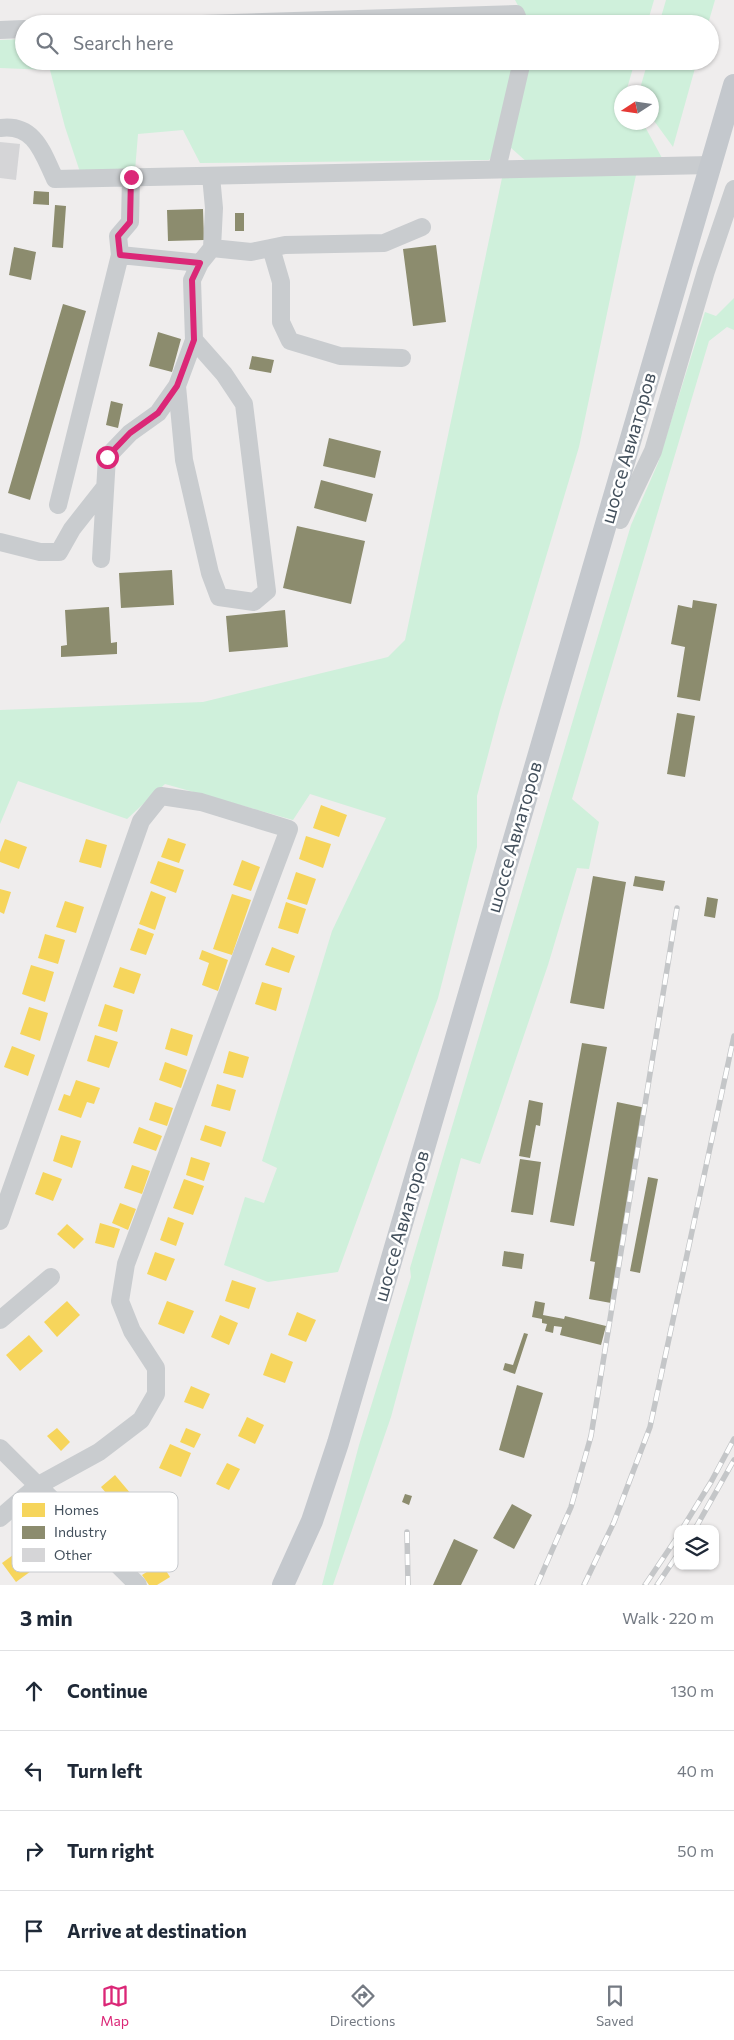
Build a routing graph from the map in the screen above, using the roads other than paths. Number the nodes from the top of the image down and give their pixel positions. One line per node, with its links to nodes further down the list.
1 (485, 15): 2 (street)
2 (516, 15)
3 (15, 29): 4 (street)
4 (0, 30)
5 (520, 70): 10 (street)
6 (734, 85): 9 (main road, шоссе Авиаторов)
7 (734, 125): 24 (main road, шоссе Авиаторов)
8 (0, 128): 12 (street)
9 (711, 166): 10 (street); 38 (main road, шоссе Авиаторов)
10 (497, 169): 11 (street)
11 (210, 176): 12 (street); 15 (street)
12 (131, 177): 17 (street)
13 (734, 189): 24 (street)
14 (422, 227): 16 (street)
15 (212, 248): 16 (street); 18 (street)
16 (271, 248): 20 (street)
17 (120, 255): 18 (street); 23 (street)
18 (200, 263): 19 (street)
19 (194, 340): 21 (street); 21 (street)
20 (402, 358)
21 (177, 386): 22 (street)
22 (106, 487): 25 (street); 26 (street)
23 (58, 505)
24 (620, 520): 39 (main road, шоссе Авиаторов)
25 (0, 542)
26 (101, 560)
27 (1, 1212): 31 (street)
28 (51, 1277): 29 (street)
29 (0, 1320)
30 (0, 1448): 31 (street)
31 (37, 1486): 32 (street); 33 (street)
32 (30, 1492)
33 (43, 1492)
34 (12, 1508): 35 (street)
35 (0, 1518)
36 (125, 1572): 37 (street)
37 (138, 1585)
38 (283, 1585)
39 (299, 1585)

